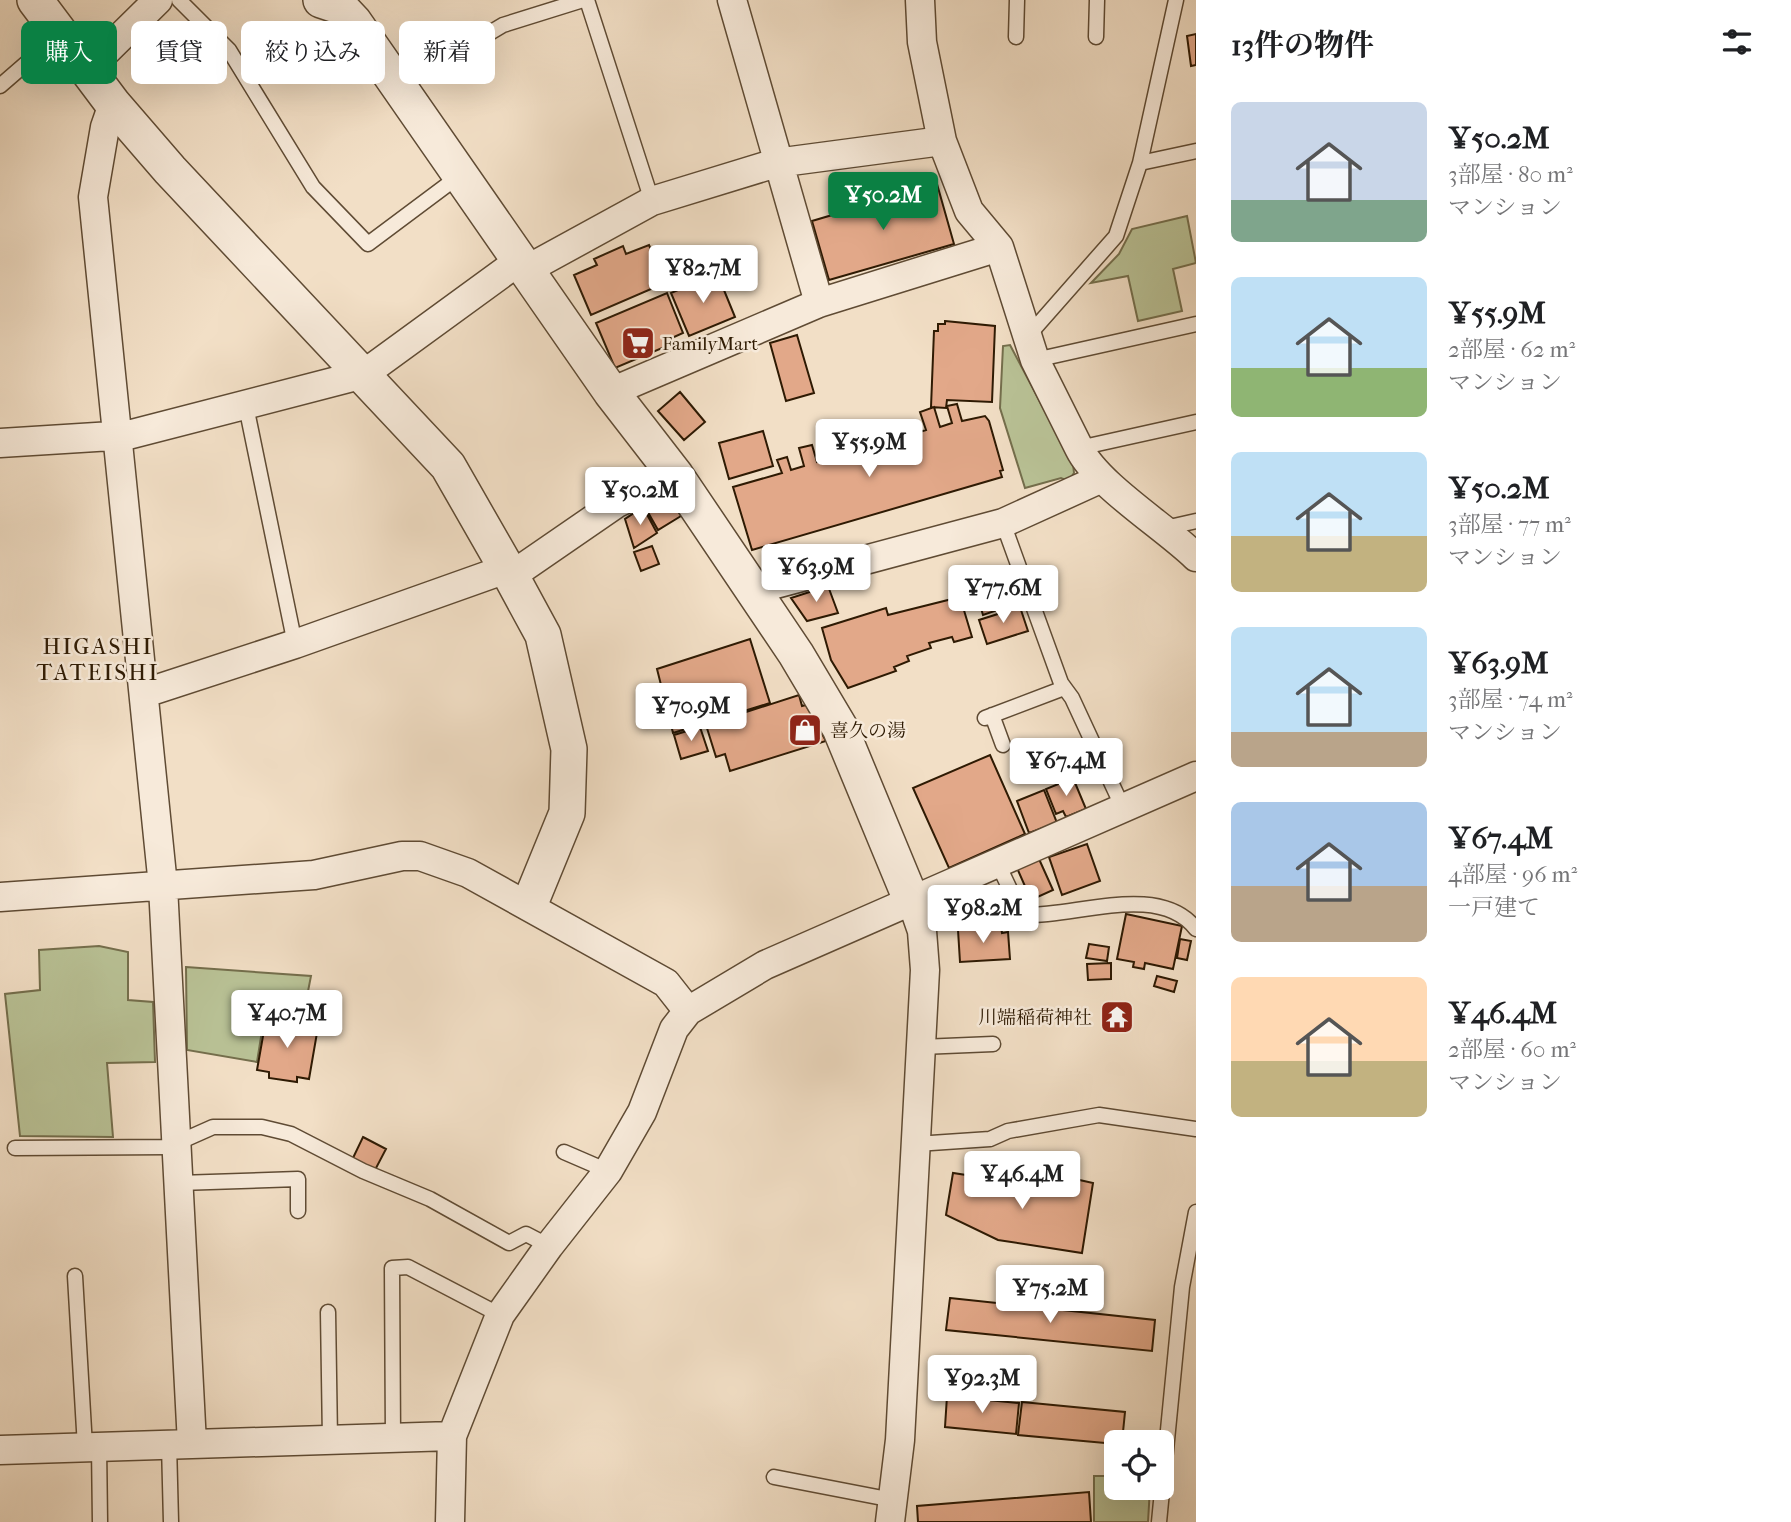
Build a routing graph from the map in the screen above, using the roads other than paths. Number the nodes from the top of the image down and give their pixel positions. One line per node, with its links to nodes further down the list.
1 (35, 0): 11 (street)
2 (158, 0): 14 (street)
3 (179, 0): 24 (lane)
4 (321, 0): 18 (street)
5 (585, 0): 18 (lane); 25 (lane)
6 (732, 0): 22 (street)
7 (920, 0): 20 (street)
8 (1017, 0): 12 (lane)
9 (1097, 0): 13 (lane)
10 (1176, 0): 23 (lane)
11 (52, 21)
12 (1016, 37)
13 (1096, 37)
14 (117, 40)
15 (21, 68): 17 (lane)
16 (98, 84): 19 (street)
17 (0, 86)
18 (398, 87): 24 (street)
19 (113, 104): 31 (street); 35 (street)
20 (942, 141): 22 (street); 26 (street)
21 (1196, 151): 23 (lane)
22 (776, 163): 25 (street); 28 (street)
23 (1140, 163): 30 (lane)
24 (459, 176): 27 (street)
25 (652, 201): 27 (street)
26 (999, 247): 28 (street); 30 (street)
27 (522, 265): 31 (street); 32 (street)
28 (819, 303): 32 (street)
29 (1196, 324): 30 (lane)
30 (1031, 348): 37 (street)
31 (364, 374): 33 (street); 44 (street)
32 (611, 392): 38 (street)
33 (246, 406): 35 (street); 46 (lane)
34 (1196, 422): 37 (lane)
35 (117, 436): 36 (street); 48 (street)
36 (0, 443)
37 (1079, 448): 39 (street)
38 (676, 476): 44 (street); 45 (street)
39 (1102, 478): 41 (street); 42 (street)
40 (1196, 522): 42 (lane)
41 (1003, 523): 45 (street); 47 (lane)
42 (1165, 528): 43 (street)
43 (1196, 557)
44 (509, 573): 46 (street); 55 (street)
45 (753, 590): 56 (street)
46 (295, 644): 48 (street)
47 (1065, 688): 49 (lane); 51 (lane)
48 (145, 693): 53 (street)
49 (1003, 745)
50 (1196, 776): 51 (street)
51 (1123, 807): 52 (street)
52 (999, 864): 56 (street); 57 (lane)
53 (163, 886): 54 (street); 55 (street); 62 (street)
54 (0, 897)
55 (531, 901): 58 (street)
56 (912, 902): 58 (street); 60 (street)
57 (1196, 929)
58 (688, 1011): 66 (street)
59 (993, 1044): 60 (lane)
60 (921, 1047): 63 (street)
61 (1196, 1129): 63 (lane)
62 (177, 1144): 64 (lane); 67 (street); 70 (lane)
63 (916, 1144): 81 (street)
64 (15, 1148)
65 (564, 1152): 66 (lane)
66 (608, 1171): 70 (street)
67 (179, 1183): 68 (lane); 77 (street)
68 (299, 1211)
69 (1196, 1212): 85 (lane)
70 (549, 1246): 73 (street)
71 (75, 1276): 78 (lane)
72 (328, 1312): 76 (lane)
73 (500, 1315): 74 (street); 75 (lane)
74 (452, 1436): 75 (street); 84 (street)
75 (393, 1438): 76 (street)
76 (330, 1440): 77 (street)
77 (180, 1444): 78 (street); 83 (lane)
78 (92, 1446): 79 (street); 82 (lane)
79 (0, 1450)
80 (774, 1477): 81 (lane)
81 (891, 1511)
82 (100, 1522)
83 (171, 1522)
84 (450, 1522)
85 (1159, 1522)

